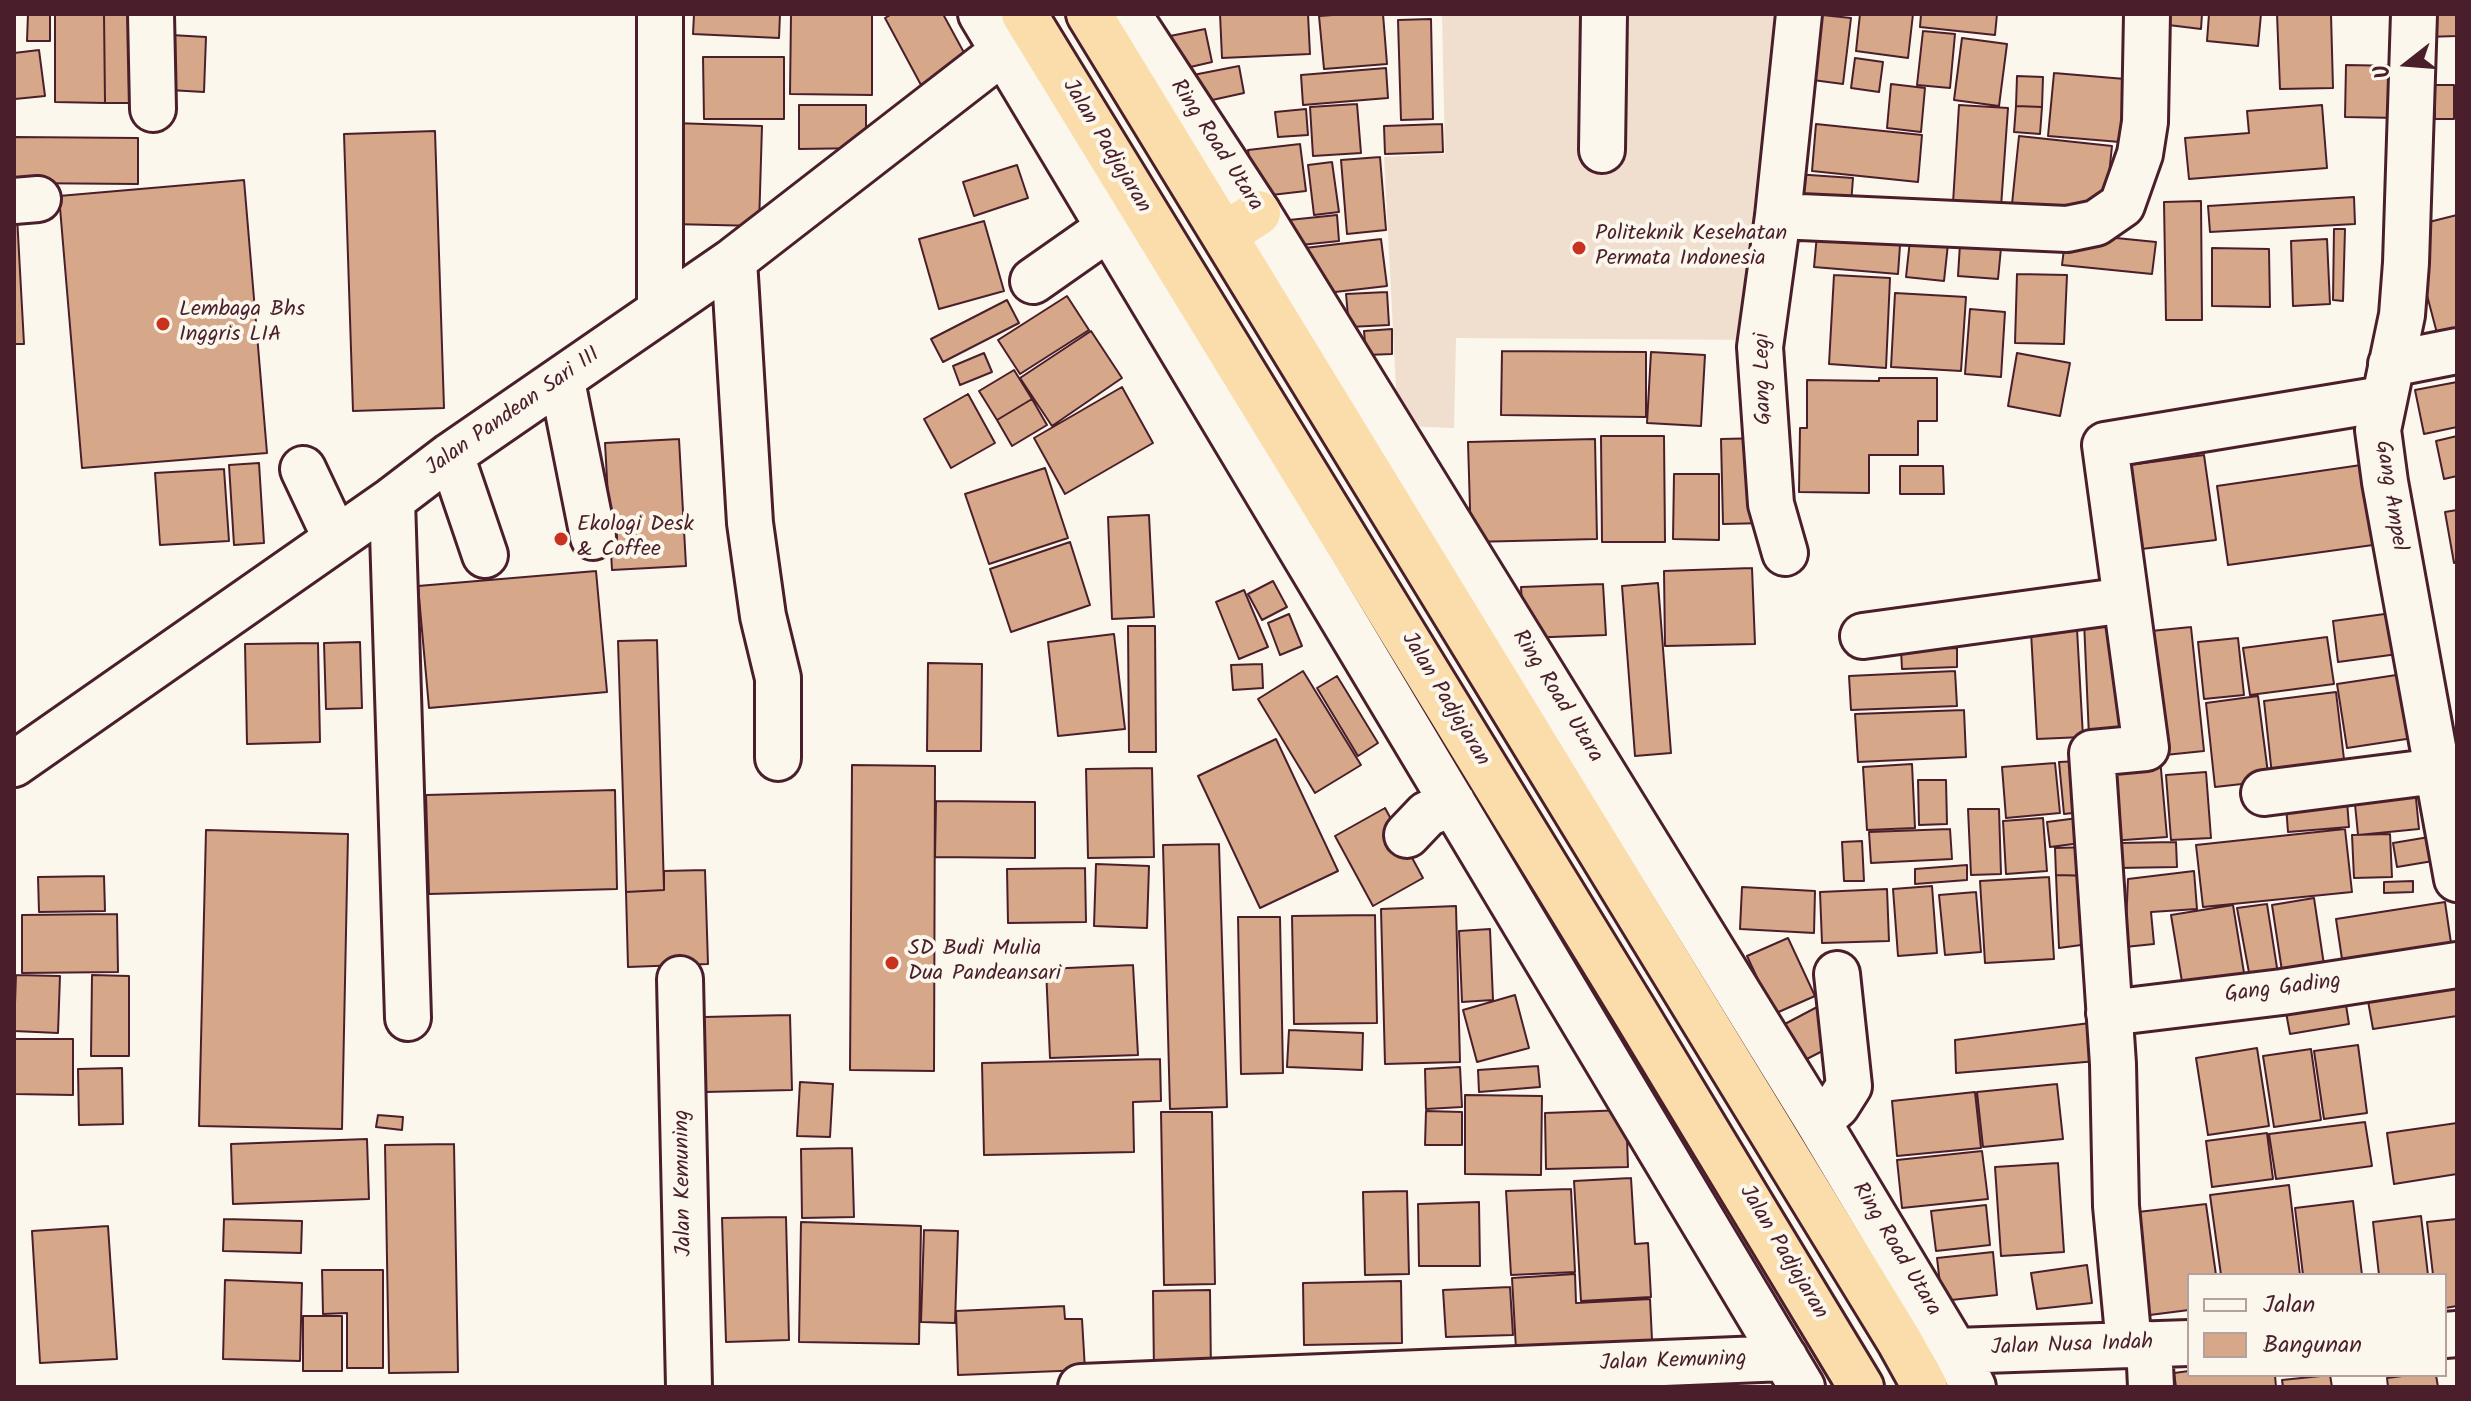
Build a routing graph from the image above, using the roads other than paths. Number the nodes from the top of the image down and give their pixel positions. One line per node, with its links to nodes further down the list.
1 (151, 14): 11 (street)
2 (660, 14): 18 (street)
3 (981, 14): 10 (street)
4 (1089, 14): 14 (highway)
5 (1128, 14): 14 (street, Ring Road Utara)
6 (1604, 14): 12 (street)
7 (1799, 14): 13 (street, Gang Legi)
8 (2147, 14): 13 (street)
9 (2414, 14): 21 (street, Gang Ampel)
10 (1014, 32): 15 (street); 16 (street, Jalan Pandean Sari III); 49 (highway, Jalan Padjajaran)
11 (153, 109)
12 (1602, 150)
13 (1778, 216): 27 (street, Gang Legi)
14 (1242, 223): 43 (street, Ring Road Utara); 50 (highway)
15 (1110, 227): 17 (street); 35 (street)
16 (734, 260): 18 (street, Jalan Pandean Sari III); 31 (street)
17 (1033, 281)
18 (660, 311): 20 (street, Jalan Pandean Sari III)
19 (2457, 351): 21 (street)
20 (562, 381): 22 (street, Jalan Pandean Sari III); 25 (street)
21 (2387, 381): 29 (street); 33 (street, Gang Ampel)
22 (451, 455): 24 (street, Jalan Pandean Sari III); 28 (street)
23 (303, 469): 26 (street)
24 (392, 500): 26 (street, Jalan Pandean Sari III); 42 (street)
25 (593, 537)
26 (336, 539): 32 (street, Jalan Pandean Sari III)
27 (1785, 553)
28 (485, 555)
29 (2126, 600): 30 (street); 41 (street)
30 (1863, 636)
31 (778, 758)
32 (14, 764)
33 (2447, 769): 34 (street); 37 (street, Gang Ampel)
34 (2264, 793)
35 (1453, 803): 36 (street); 46 (street)
36 (1407, 835)
37 (2457, 879)
38 (2457, 965): 41 (street, Gang Gading)
39 (1837, 974): 43 (street)
40 (680, 979): 47 (street, Jalan Kemuning)
41 (2109, 1013): 44 (street)
42 (408, 1018)
43 (1818, 1122): 45 (street, Ring Road Utara)
44 (2156, 1344): 45 (street, Jalan Nusa Indah); 51 (street)
45 (1964, 1369)
46 (1794, 1373): 48 (street, Jalan Kemuning)
47 (689, 1387)
48 (1081, 1387)
49 (1861, 1387)
50 (1925, 1387)
51 (2151, 1387)

